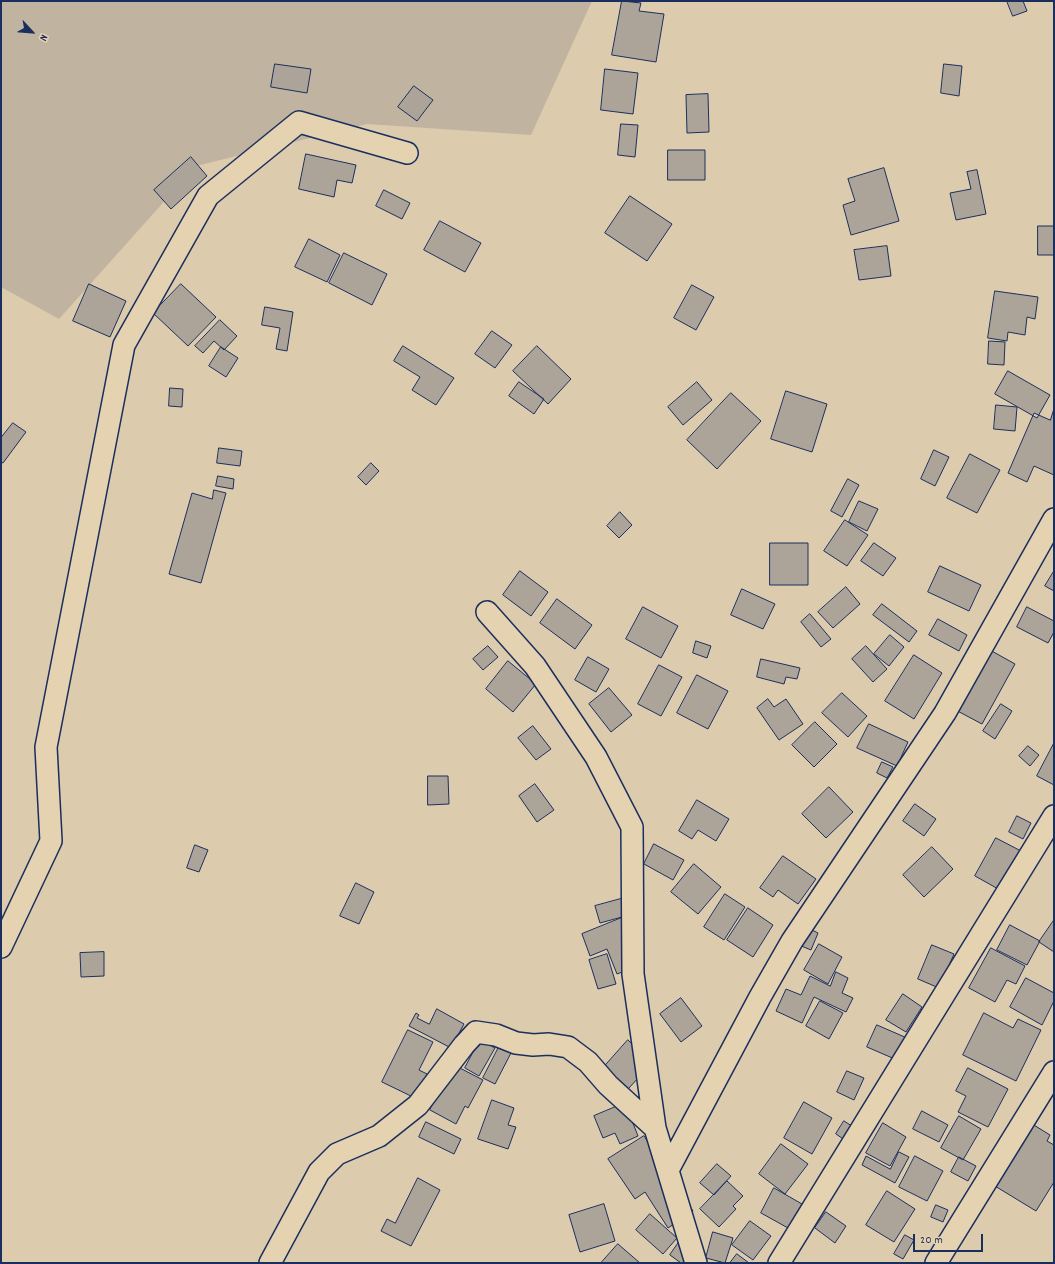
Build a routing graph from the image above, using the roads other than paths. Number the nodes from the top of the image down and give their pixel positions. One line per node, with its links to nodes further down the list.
1 (407, 153): 5 (street)
2 (1054, 519): 8 (street)
3 (487, 612): 7 (street)
4 (1054, 816): 11 (street)
5 (1, 947)
6 (1054, 1072): 12 (street)
7 (656, 1128): 8 (street); 9 (street)
8 (668, 1170): 10 (street)
9 (270, 1263)
10 (696, 1263)
11 (779, 1263)
12 (936, 1263)

